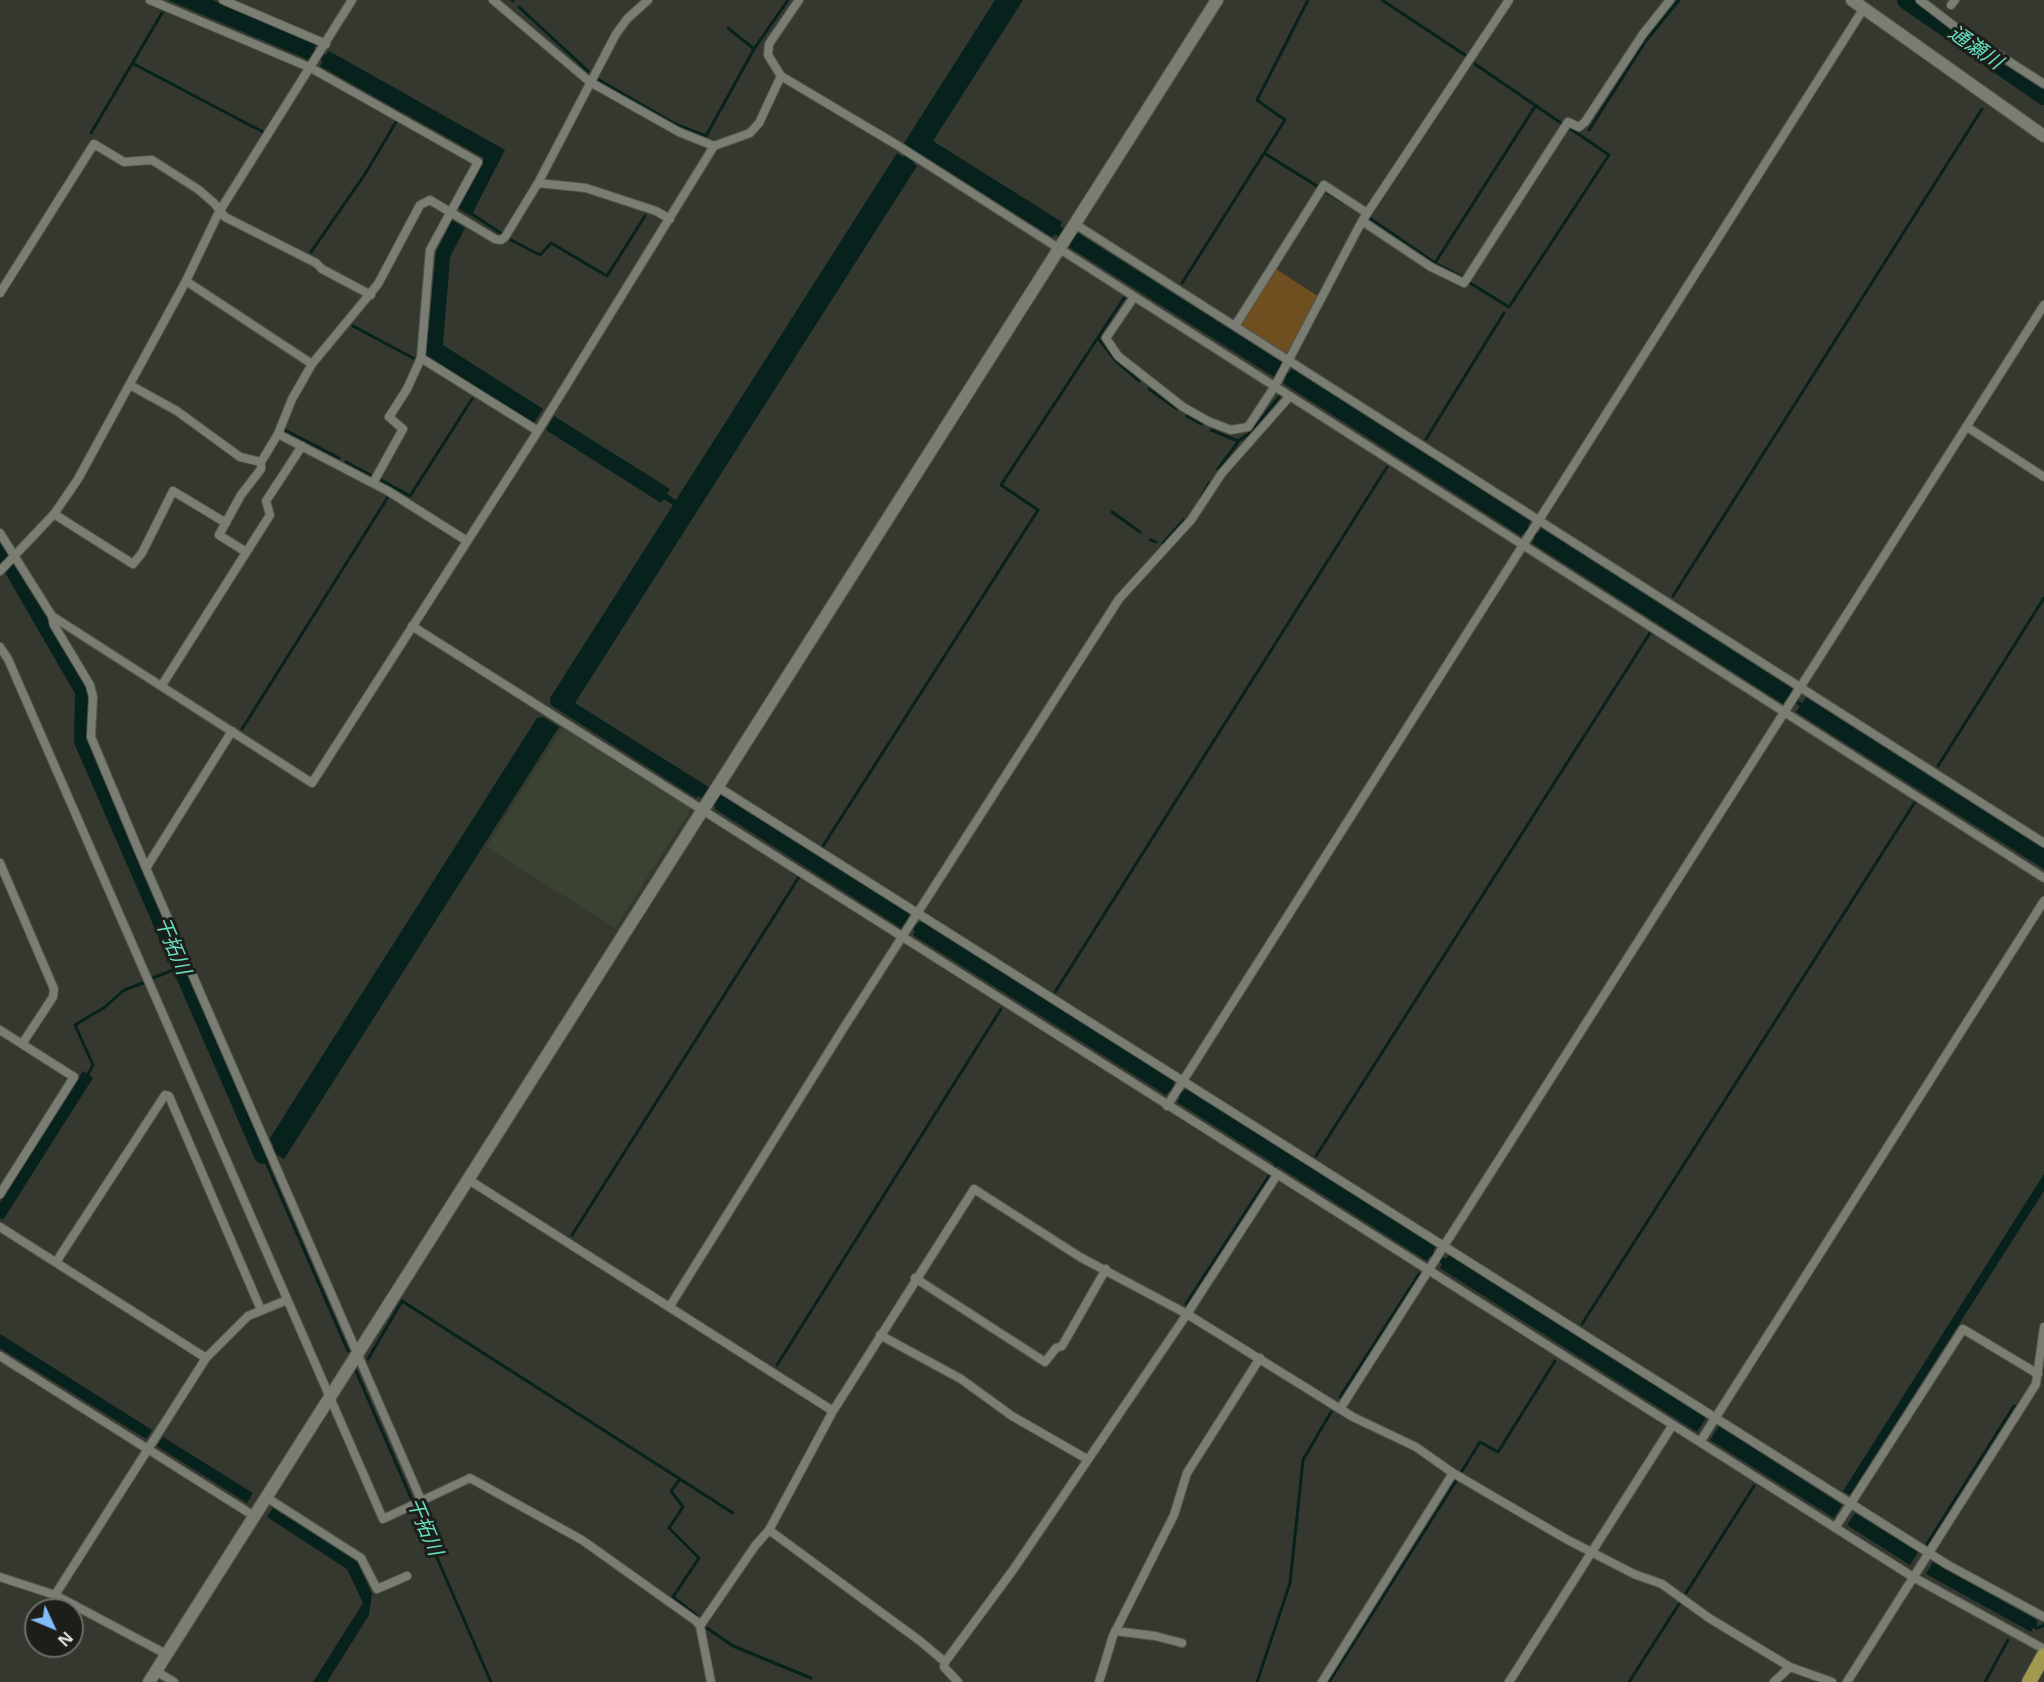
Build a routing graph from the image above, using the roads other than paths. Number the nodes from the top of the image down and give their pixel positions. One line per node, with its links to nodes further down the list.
1 (150, 0): 14 (street)
2 (224, 0): 13 (street)
3 (352, 0): 13 (street)
4 (493, 0): 16 (street)
5 (648, 0): 16 (street)
6 (799, 0): 15 (street)
7 (1217, 0): 25 (street)
8 (1509, 0): 23 (street)
9 (1670, 0): 23 (street)
10 (1852, 0): 12 (street)
11 (1920, 0): 17 (street)
12 (1864, 8): 18 (street); 48 (street)
13 (324, 48): 14 (street)
14 (311, 68): 21 (street); 22 (street)
15 (782, 76): 19 (street); 26 (street)
16 (590, 82): 19 (street); 20 (street)
17 (2044, 84)
18 (2044, 136)
19 (714, 146): 24 (street)
20 (538, 183): 21 (street); 24 (street)
21 (450, 211): 29 (street); 33 (street)
22 (219, 212): 27 (street); 28 (street); 29 (street)
23 (1365, 217): 32 (street); 35 (street)
24 (670, 219): 40 (street)
25 (1074, 225): 26 (street); 32 (street)
26 (1060, 247): 30 (street); 62 (street)
27 (186, 281): 34 (street); 36 (street)
28 (0, 293)
29 (371, 294): 34 (street)
30 (1134, 297): 37 (street); 37 (street)
31 (2044, 305): 39 (street)
32 (1235, 326): 35 (street)
33 (421, 358): 40 (street); 45 (street)
34 (312, 364): 41 (street)
35 (1287, 364): 37 (street); 48 (street)
36 (130, 385): 43 (street); 46 (street)
37 (1275, 386): 38 (street)
38 (1290, 396): 51 (street); 69 (street)
39 (1966, 427): 44 (street); 59 (street)
40 (537, 431): 50 (street)
41 (278, 434): 42 (street); 43 (street)
42 (302, 446): 45 (street); 52 (street)
43 (261, 462): 47 (street)
44 (2044, 477)
45 (374, 483): 50 (street)
46 (54, 514): 47 (street); 53 (street)
47 (226, 523): 52 (street)
48 (1534, 528): 51 (street); 59 (street)
49 (0, 533): 53 (street)
50 (467, 541): 56 (street)
51 (1523, 545): 60 (street); 73 (street)
52 (246, 552): 58 (street)
53 (13, 556): 54 (street); 55 (street)
54 (2, 569)
55 (52, 616): 58 (street); 66 (street)
56 (412, 626): 61 (street); 63 (street)
57 (0, 646): 84 (street)
58 (162, 685): 61 (street)
59 (1801, 687): 60 (street); 64 (street)
60 (1785, 712): 67 (street); 79 (street)
61 (232, 730): 66 (street)
62 (717, 788): 63 (street); 69 (street)
63 (704, 809): 70 (street); 76 (street)
64 (2044, 843)
65 (0, 863): 72 (street)
66 (146, 868): 90 (street)
67 (2044, 878)
68 (2044, 901): 98 (street)
69 (917, 917): 70 (street); 73 (street)
70 (903, 939): 74 (street); 85 (street)
71 (0, 1030): 72 (street)
72 (22, 1044): 77 (street)
73 (1178, 1088): 74 (street); 79 (street)
74 (1167, 1106): 75 (street)
75 (1277, 1175): 82 (street); 87 (street)
76 (469, 1180): 85 (street); 90 (street)
77 (0, 1194)
78 (0, 1227): 80 (street)
79 (1440, 1254): 82 (street); 98 (street)
80 (56, 1262): 86 (street); 92 (street)
81 (1106, 1269): 83 (street); 83 (street); 87 (street)
82 (1429, 1271): 96 (street); 99 (street)
83 (915, 1278): 89 (street)
84 (287, 1300): 86 (street); 95 (street)
85 (670, 1306): 97 (street)
86 (261, 1310): 92 (street)
87 (1187, 1314): 93 (street); 102 (street)
88 (2044, 1327): 94 (street)
89 (880, 1335): 97 (street); 102 (street)
90 (358, 1354): 95 (street); 105 (street)
91 (0, 1356): 101 (street)
92 (206, 1358): 101 (street)
93 (1260, 1358): 96 (street); 118 (street)
94 (2038, 1374): 106 (street); 111 (street)
95 (329, 1398): 104 (street); 105 (street)
96 (1340, 1408): 103 (street)
97 (833, 1411): 109 (street)
98 (1715, 1418): 100 (street); 106 (street)
99 (1672, 1426): 100 (street); 110 (street)
100 (1700, 1442): 108 (street)
101 (148, 1449): 107 (street); 115 (street)
102 (1087, 1458): 123 (street)
103 (1453, 1473): 110 (street); 131 (street)
104 (266, 1497): 107 (street); 112 (street)
105 (416, 1503): 117 (street)
106 (1851, 1504): 108 (street); 111 (street)
107 (254, 1516): 121 (street)
108 (1835, 1528): 114 (street)
109 (769, 1530): 117 (street); 123 (street)
110 (1592, 1552): 124 (street); 132 (street)
111 (1929, 1553): 114 (street); 116 (street)
112 (407, 1576)
113 (0, 1577): 115 (street)
114 (1913, 1577): 120 (street); 135 (street)
115 (55, 1595): 121 (street)
116 (2044, 1617)
117 (700, 1626): 128 (street)
118 (1115, 1631): 119 (street); 130 (street)
119 (1182, 1643)
120 (2044, 1649)
121 (166, 1654): 125 (street)
122 (2044, 1655): 136 (main road)
123 (945, 1662): 129 (street)
124 (1790, 1666): 133 (street); 134 (street)
125 (156, 1671): 126 (street); 127 (street)
126 (148, 1682)
127 (174, 1682)
128 (711, 1682)
129 (958, 1682)
130 (1100, 1682)
131 (1322, 1682)
132 (1509, 1682)
133 (1774, 1682)
134 (1832, 1682)
135 (1846, 1682)
136 (2029, 1682)

